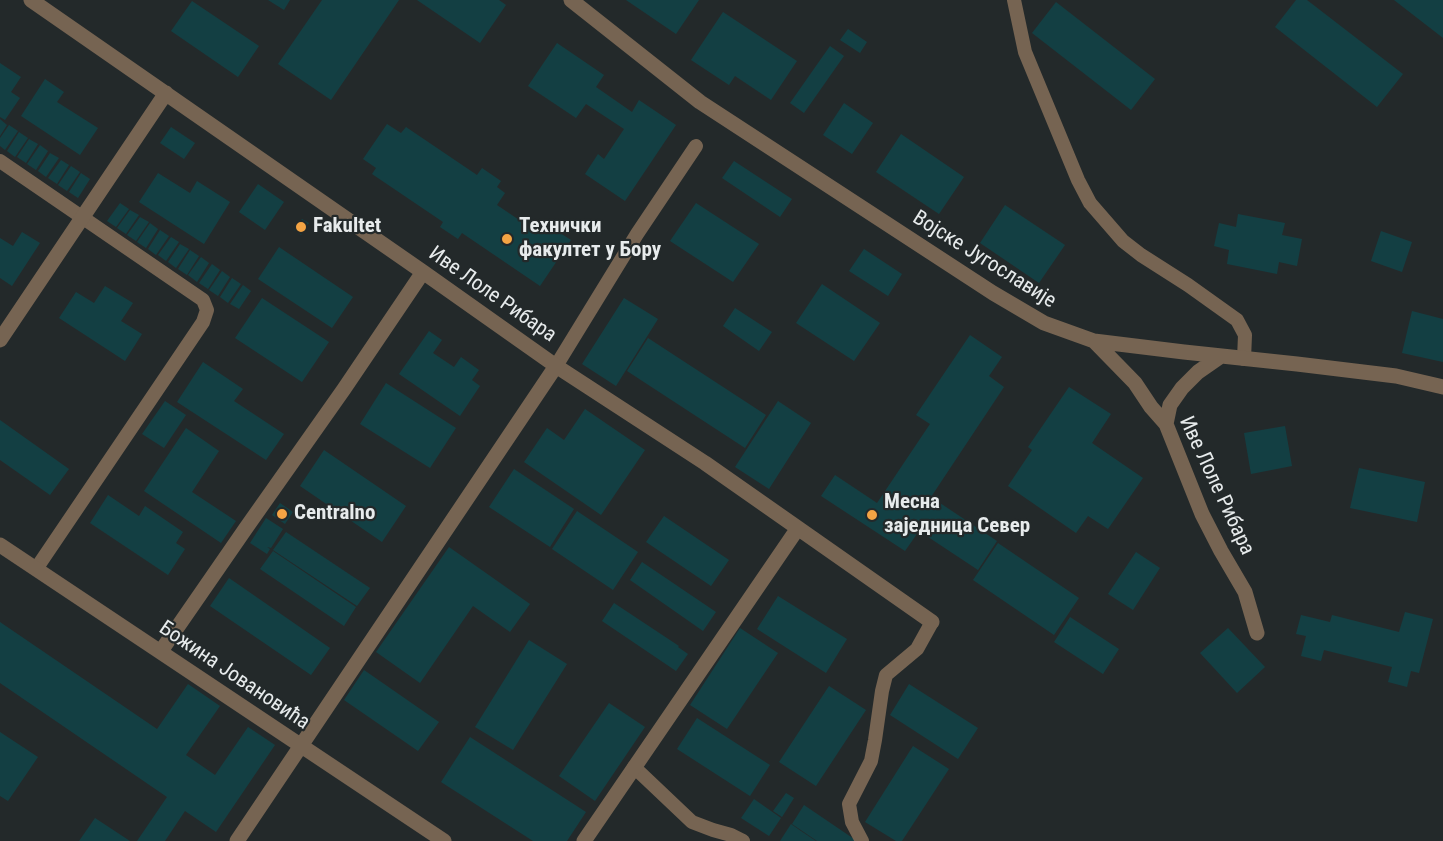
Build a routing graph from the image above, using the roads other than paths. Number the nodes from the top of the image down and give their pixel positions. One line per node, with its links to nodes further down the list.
1 (31, 0): 4 (street, Иве Лоле Рибара)
2 (571, 0): 11 (street, Војске Југославије)
3 (1014, 0): 13 (lane)
4 (47, 4): 5 (street, Иве Лоле Рибара)
5 (166, 93): 8 (street); 9 (street, Иве Лоле Рибара)
6 (696, 146): 14 (lane)
7 (0, 161): 8 (lane)
8 (82, 216): 10 (street); 19 (lane)
9 (423, 272): 14 (street, Иве Лоле Рибара); 22 (street)
10 (0, 340)
11 (1094, 341): 12 (street, Војске Југославије); 16 (street, Иве Лоле Рибара)
12 (1221, 356): 13 (street, Војске Југославије); 16 (street)
13 (1244, 359): 15 (street, Војске Југославије)
14 (556, 366): 17 (street, Иве Лоле Рибара); 23 (street)
15 (1443, 387)
16 (1166, 424): 21 (street, Иве Лоле Рибара)
17 (798, 528): 20 (street, Иве Лоле Рибара); 24 (street)
18 (0, 545): 19 (street, Божина Јовановића)
19 (36, 569): 22 (street, Божина Јовановића)
20 (932, 622): 29 (lane)
21 (1257, 633)
22 (161, 651): 23 (street, Божина Јовановића)
23 (300, 746): 25 (street); 26 (street, Божина Јовановића)
24 (634, 767): 27 (street); 28 (lane)
25 (237, 841)
26 (444, 841)
27 (584, 841)
28 (743, 841)
29 (862, 841)

